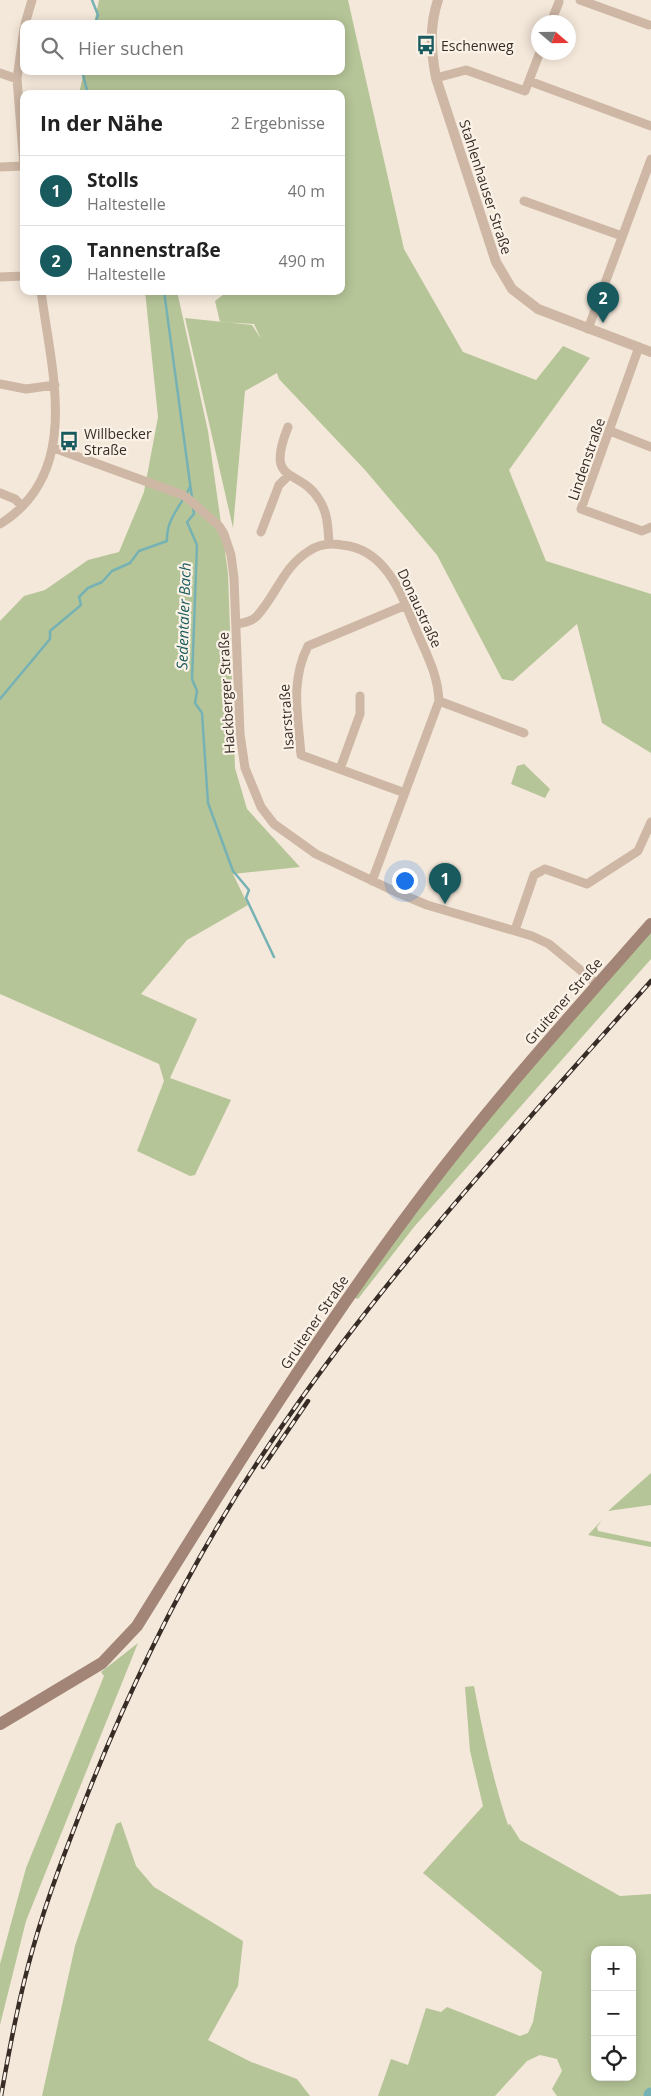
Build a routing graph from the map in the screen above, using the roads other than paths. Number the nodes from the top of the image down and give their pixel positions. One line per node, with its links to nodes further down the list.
1 (32, 0): 6 (street)
2 (438, 0): 11 (street, Stahlenhauser Straße)
3 (580, 0): 7 (street)
4 (557, 1): 5 (street)
5 (553, 15)
6 (26, 20)
7 (649, 25)
8 (20, 57): 12 (street)
9 (537, 60): 13 (street)
10 (0, 73): 12 (street)
11 (436, 78): 13 (street); 24 (street, Stahlenhauser Straße)
12 (17, 79): 14 (street)
13 (529, 81): 15 (street)
14 (20, 116)
15 (651, 126)
16 (651, 159): 20 (street)
17 (20, 166): 18 (street)
18 (0, 167)
19 (524, 201): 20 (street)
20 (622, 236): 24 (street)
21 (20, 276): 22 (street)
22 (0, 277)
23 (43, 295): 28 (street)
24 (588, 328): 25 (street, Stahlenhauser Straße)
25 (639, 347): 26 (street, Stahlenhauser Straße); 30 (street, Lindenstraße)
26 (651, 352)
27 (0, 384): 28 (street)
28 (54, 385): 32 (street)
29 (288, 427): 33 (street)
30 (610, 431): 31 (street); 37 (street, Lindenstraße)
31 (651, 447)
32 (54, 448): 35 (street); 41 (street, Hackberger Straße)
33 (288, 476): 38 (street); 39 (street)
34 (0, 493): 35 (street)
35 (22, 506): 36 (street)
36 (0, 524)
37 (651, 527)
38 (261, 532)
39 (329, 543): 40 (street, Donaustraße); 41 (street)
40 (406, 606): 43 (street, Donaustraße); 45 (street, Isarstraße)
41 (236, 624): 48 (street, Hackberger Straße)
42 (360, 696): 45 (street)
43 (439, 700): 44 (street); 46 (street, Donaustraße)
44 (524, 733)
45 (340, 769): 46 (street, Isarstraße)
46 (405, 793): 48 (street, Donaustraße)
47 (651, 822): 50 (street)
48 (372, 880): 50 (street, Hackberger Straße)
49 (651, 924): 51 (main road, Gruitener Straße)
50 (515, 930): 51 (street, Hackberger Straße)
51 (597, 984): 52 (main road, Gruitener Straße)
52 (0, 1724)

